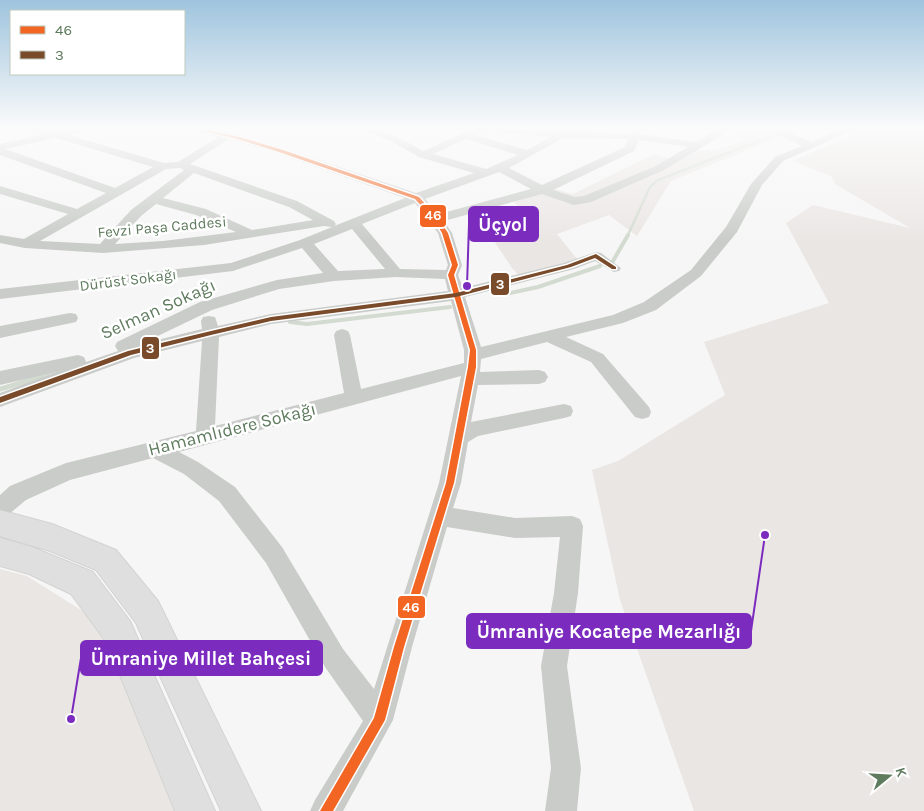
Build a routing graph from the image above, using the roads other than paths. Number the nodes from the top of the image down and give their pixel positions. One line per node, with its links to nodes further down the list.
1 (44, 166): 14 (street)
2 (163, 166): 9 (street); 14 (street)
3 (324, 166): 15 (street)
4 (464, 166): 11 (street)
5 (504, 166): 10 (street)
6 (593, 166): 13 (street)
7 (664, 166): 13 (street)
8 (774, 166): 37 (street, Hamamlıdere Sokağı)
9 (186, 167): 16 (street); 20 (street)
10 (500, 168): 11 (street); 13 (street)
11 (488, 172): 15 (street)
12 (0, 190): 17 (street)
13 (542, 190): 18 (street)
14 (116, 193): 17 (street)
15 (416, 198): 18 (street); 19 (street)
16 (153, 199): 21 (street); 25 (street)
17 (80, 214): 24 (street)
18 (436, 219): 28 (street)
19 (355, 224): 20 (street); 27 (street)
20 (332, 226): 21 (street, Fevzi Paşa Caddesi); 23 (street, Dürüst Sokağı)
21 (252, 234): 25 (street, Fevzi Paşa Caddesi)
22 (0, 239): 24 (street, Fevzi Paşa Caddesi)
23 (305, 243): 29 (street); 30 (street, Dürüst Sokağı)
24 (25, 244): 25 (street, Fevzi Paşa Caddesi)
25 (104, 249)
26 (614, 268): 31 (street)
27 (396, 273): 28 (street, Selman Sokağı); 29 (street, Selman Sokağı)
28 (451, 275): 31 (street)
29 (334, 276): 32 (street, Selman Sokağı)
30 (0, 294)
31 (456, 294): 35 (street); 38 (street)
32 (206, 306): 35 (street); 40 (street, Selman Sokağı)
33 (70, 318): 34 (street)
34 (0, 332)
35 (211, 333): 42 (street); 45 (street)
36 (342, 336): 41 (street)
37 (548, 336): 38 (street, Hamamlıdere Sokağı); 44 (street)
38 (471, 367): 39 (street); 41 (street, Hamamlıdere Sokağı); 46 (street)
39 (540, 377)
40 (0, 378)
41 (354, 398): 45 (street, Hamamlıdere Sokağı)
42 (0, 400)
43 (564, 411): 46 (street)
44 (642, 412)
45 (206, 437): 47 (street, Hamamlıdere Sokağı)
46 (459, 437): 49 (street)
47 (154, 449): 48 (street, Hamamlıdere Sokağı); 52 (street)
48 (0, 508)
49 (440, 516): 52 (street); 56 (street)
50 (0, 523): 54 (main road)
51 (0, 552): 53 (main road)
52 (379, 720): 55 (street)
53 (195, 811)
54 (241, 811)
55 (326, 811)
56 (561, 811)

